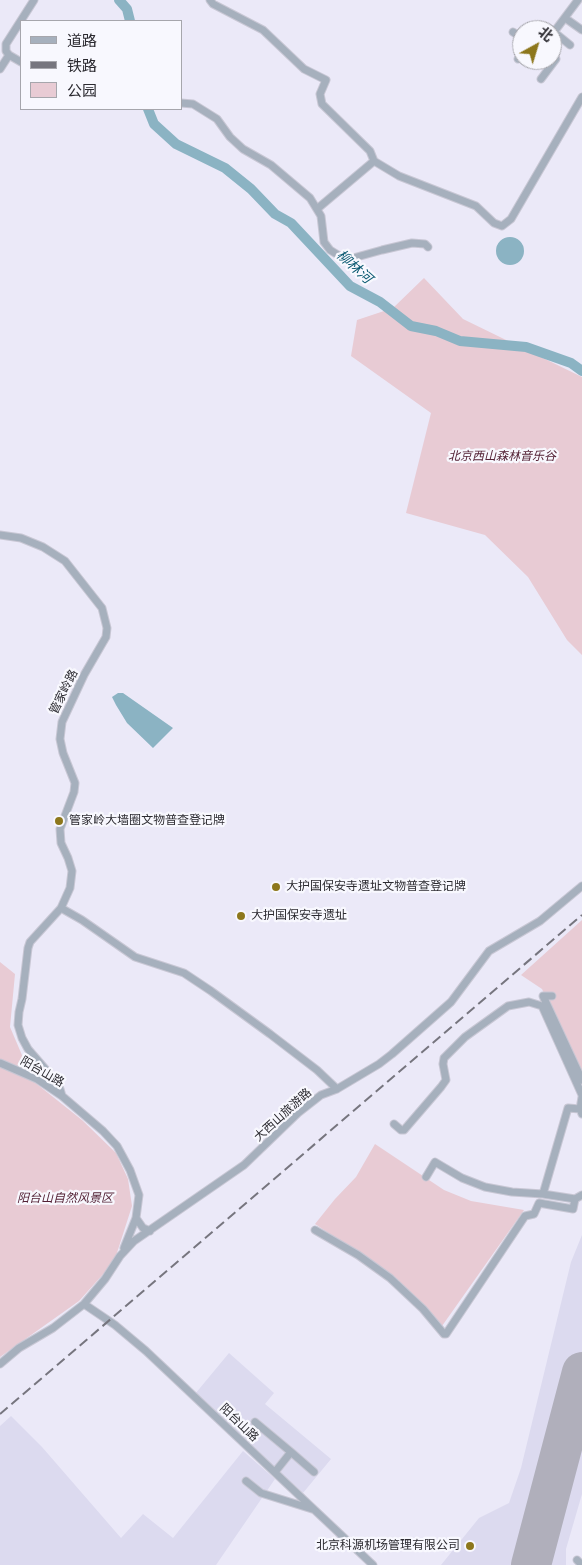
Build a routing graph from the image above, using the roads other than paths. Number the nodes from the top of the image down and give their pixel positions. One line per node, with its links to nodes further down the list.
1 (34, 0): 5 (street)
2 (210, 0): 18 (street)
3 (578, 0): 4 (street)
4 (565, 18): 7 (street); 8 (street)
5 (21, 20)
6 (20, 22): 11 (street)
7 (562, 22)
8 (582, 30)
9 (562, 39): 10 (street)
10 (570, 45)
11 (9, 55): 12 (street); 13 (street)
12 (20, 61)
13 (0, 69)
14 (547, 70): 15 (street)
15 (541, 79)
16 (582, 98): 18 (street)
17 (182, 103): 19 (street)
18 (374, 161): 19 (street)
19 (317, 209): 20 (street)
20 (428, 247)
21 (0, 535): 23 (street, 管家岭路)
22 (582, 886): 27 (street, 大西山旅游路)
23 (61, 908): 27 (street); 28 (street, 管家岭路)
24 (552, 996): 26 (street)
25 (0, 1063): 28 (street, 阳台山路)
26 (582, 1080)
27 (337, 1088): 37 (street, 大西山旅游路)
28 (62, 1096): 35 (street, 阳台山路)
29 (582, 1096): 30 (street); 31 (street)
30 (581, 1112): 33 (street)
31 (394, 1124)
32 (426, 1177): 33 (street)
33 (543, 1194): 34 (street)
34 (578, 1197): 36 (street)
35 (136, 1218): 37 (street); 38 (street, 阳台山路)
36 (315, 1230)
37 (150, 1231): 38 (street, 大西山旅游路)
38 (120, 1256): 39 (street, 大西山旅游路)
39 (84, 1304): 40 (street, 大西山旅游路); 43 (street, 阳台山路)
40 (0, 1364)
41 (255, 1422): 42 (street)
42 (291, 1452): 43 (street); 44 (street)
43 (275, 1472): 46 (street, 阳台山路)
44 (314, 1472)
45 (246, 1481): 46 (street)
46 (314, 1510): 47 (street, 阳台山路)
47 (373, 1565)

